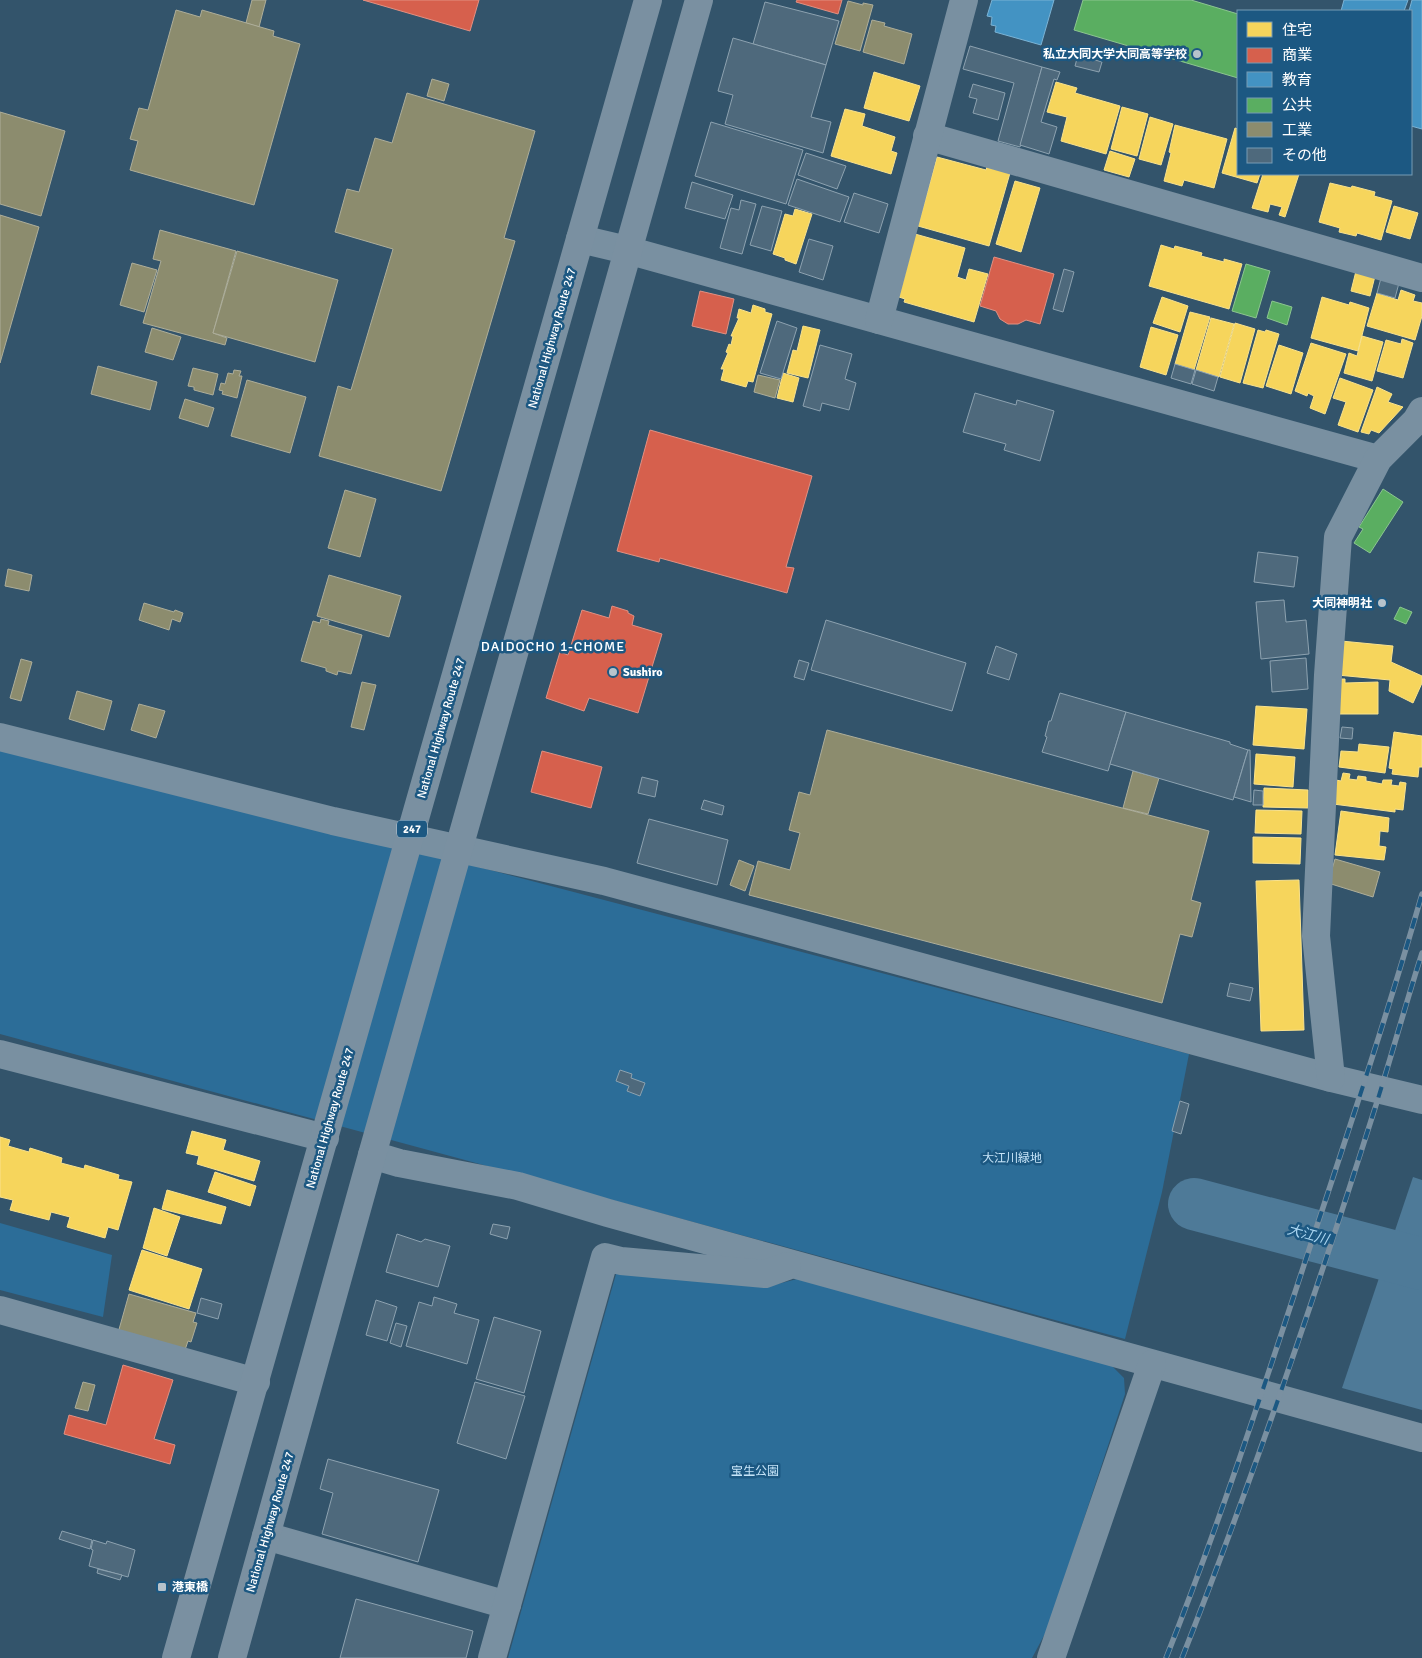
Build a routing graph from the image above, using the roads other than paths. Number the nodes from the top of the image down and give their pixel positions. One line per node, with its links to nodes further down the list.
1 (648, 0): 5 (highway, National Highway Route 247 / 247)
2 (699, 0): 6 (highway, National Highway Route 247)
3 (964, 0): 4 (street)
4 (927, 136): 7 (street); 8 (street)
5 (580, 239): 6 (street); 12 (highway, National Highway Route 247 / 247)
6 (628, 250): 8 (street); 13 (highway, National Highway Route 247)
7 (1422, 278)
8 (879, 320): 10 (street)
9 (1422, 411): 10 (street)
10 (1378, 459): 15 (street)
11 (0, 737): 12 (street)
12 (410, 838): 13 (street); 17 (highway, National Highway Route 247 / 247)
13 (459, 848): 15 (street); 18 (highway, National Highway Route 247)
14 (0, 1054): 17 (street)
15 (1331, 1078): 16 (street)
16 (1422, 1100)
17 (325, 1138): 22 (highway, National Highway Route 247 / 247)
18 (372, 1155): 19 (street); 24 (highway, National Highway Route 247)
19 (792, 1264): 21 (street); 25 (street)
20 (0, 1310): 22 (street)
21 (1152, 1364): 23 (street); 29 (street)
22 (256, 1382): 26 (highway, National Highway Route 247 / 247)
23 (1422, 1438)
24 (266, 1536): 25 (street); 27 (highway, National Highway Route 247)
25 (507, 1605): 28 (street)
26 (176, 1658)
27 (232, 1658)
28 (492, 1658)
29 (1051, 1658)

